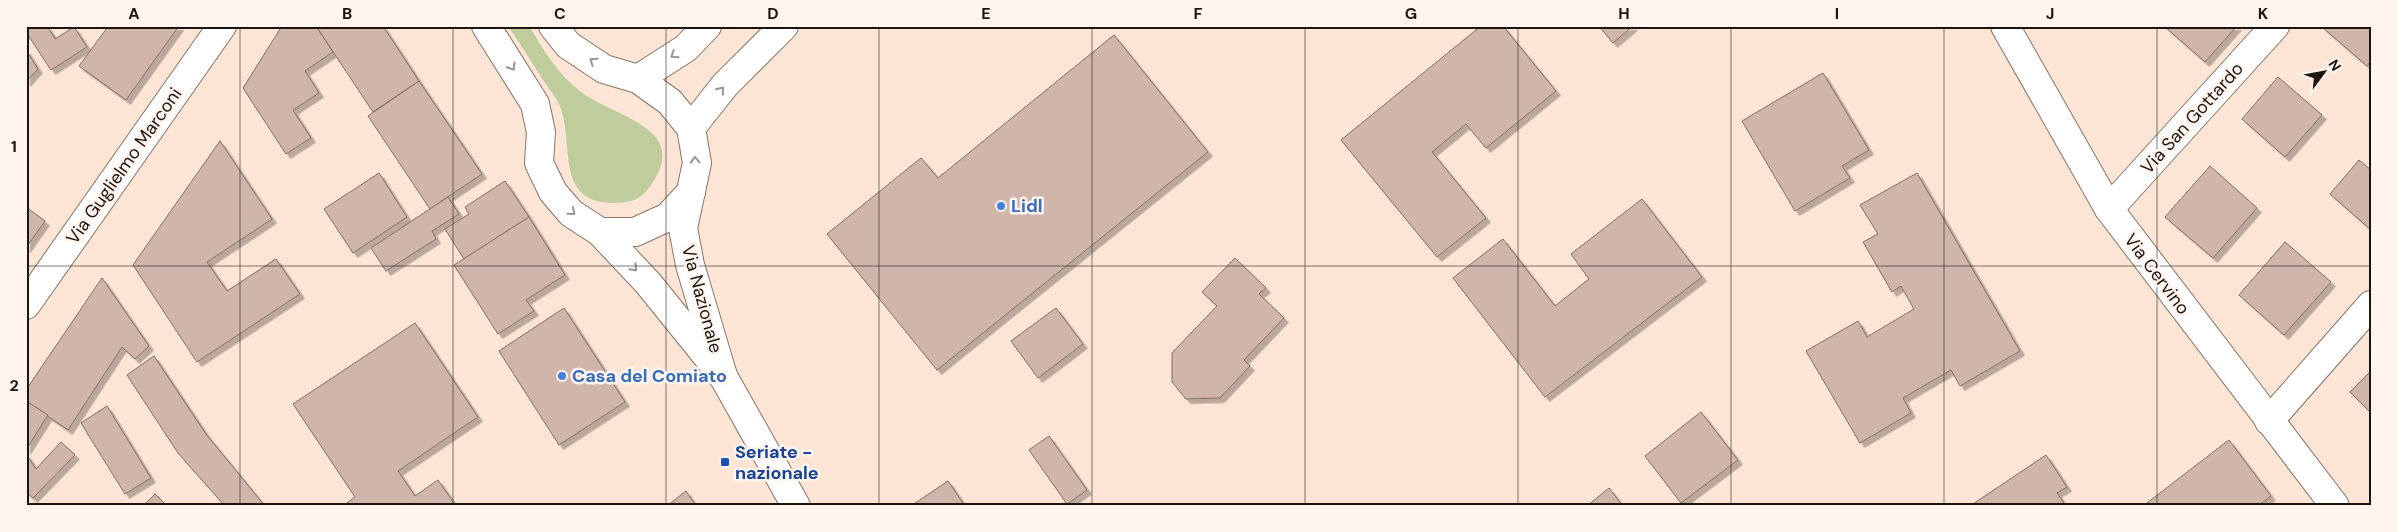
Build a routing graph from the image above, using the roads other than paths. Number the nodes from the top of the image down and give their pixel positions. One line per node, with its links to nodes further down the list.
1 (222, 26): 13 (main road, Via Guglielmo Marconi)
2 (486, 26): 12 (main road, Via Nazionale, one-way to 12)
3 (553, 26): 8 (main road, one-way to 3)
4 (707, 26): 8 (main road, one-way to 8)
5 (784, 26): 9 (main road, one-way to 5)
6 (2005, 26): 11 (main road, Via Cervino)
7 (2275, 26): 11 (main road, Via San Gottardo)
8 (638, 79): 9 (main road)
9 (691, 128): 10 (main road, Via Nazionale, one-way to 9)
10 (691, 192): 12 (main road); 15 (main road, Via Nazionale)
11 (2109, 209): 16 (main road, Via Cervino)
12 (600, 232): 15 (main road, Via Nazionale, one-way to 15)
13 (26, 305)
14 (2371, 305): 16 (main road)
15 (723, 376): 17 (main road, Via Nazionale)
16 (2269, 421): 18 (main road, Via Cervino)
17 (796, 506)
18 (2335, 506)

